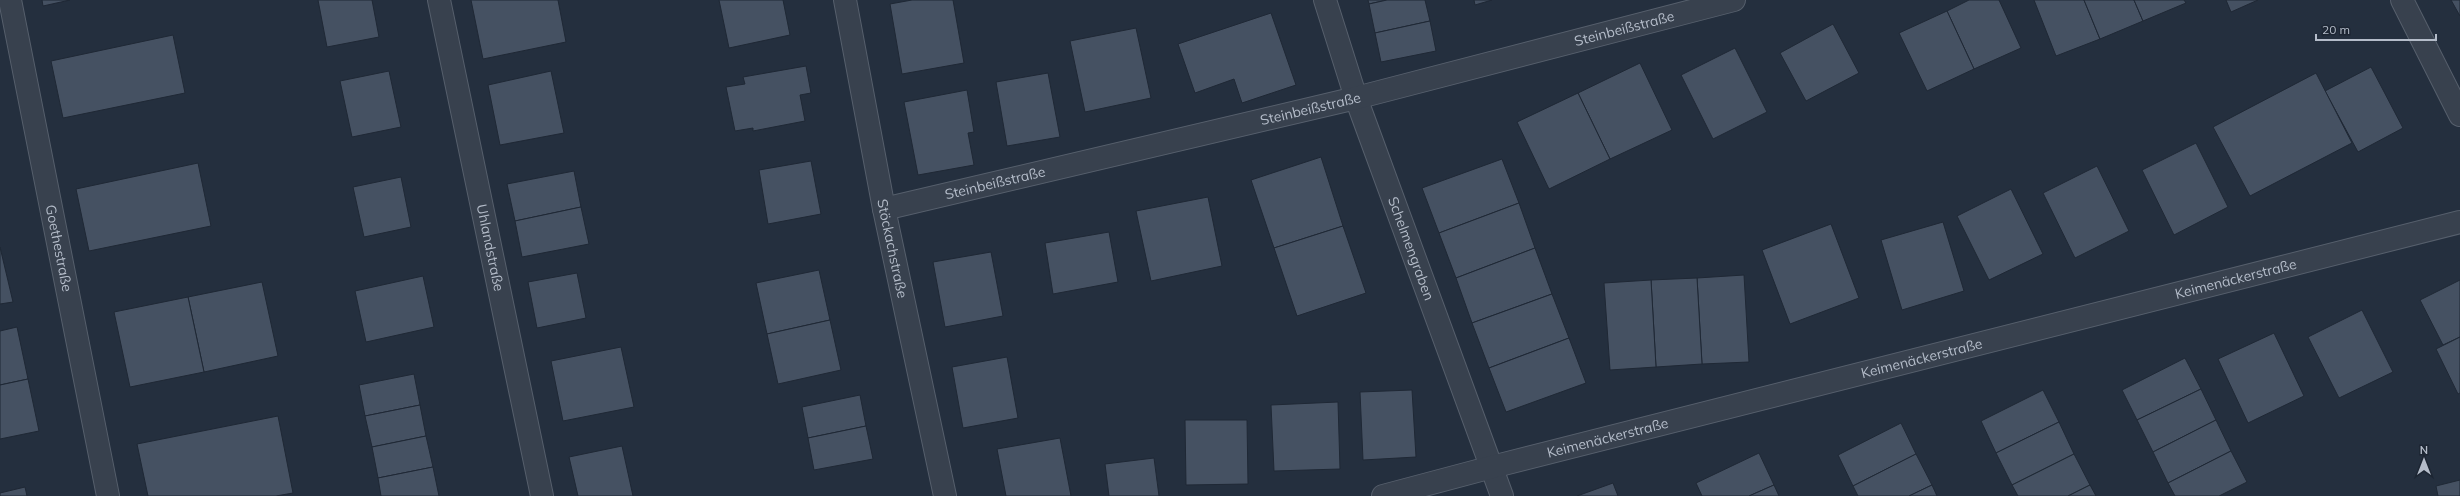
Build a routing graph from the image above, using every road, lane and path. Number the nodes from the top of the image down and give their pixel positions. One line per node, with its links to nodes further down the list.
1 (10, 0): 13 (street, Goethestraße)
2 (438, 0): 14 (street, Uhlandstraße)
3 (844, 0): 10 (street, Stöckachstraße)
4 (1325, 0): 8 (street, Schelmengraben)
5 (1734, 0): 7 (street, Steinbeißstraße)
6 (2402, 0): 9 (street)
7 (1709, 3): 8 (street, Steinbeißstraße)
8 (1356, 98): 10 (street, Steinbeißstraße); 12 (street, Schelmengraben)
9 (2460, 115)
10 (884, 209): 15 (street, Stöckachstraße)
11 (2460, 222): 12 (street, Keimenäckerstraße)
12 (1492, 466): 16 (street, Keimenäckerstraße); 17 (street, Schelmengraben)
13 (108, 496)
14 (542, 496)
15 (945, 496)
16 (1383, 496)
17 (1502, 496)

